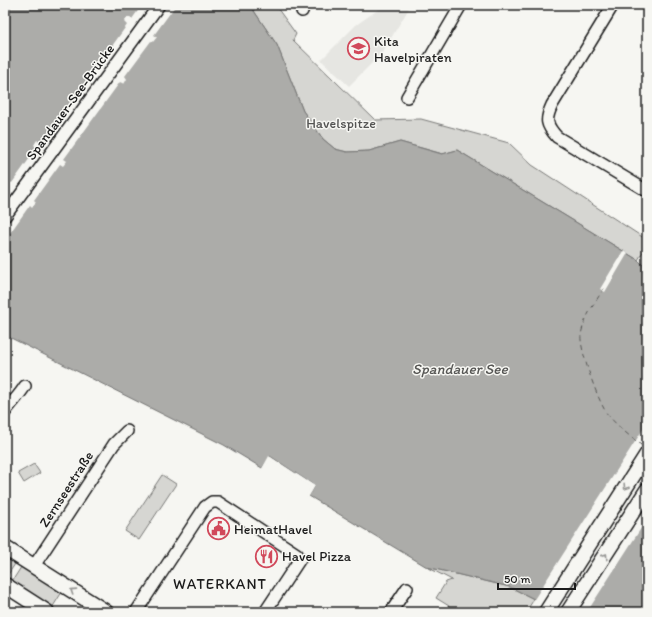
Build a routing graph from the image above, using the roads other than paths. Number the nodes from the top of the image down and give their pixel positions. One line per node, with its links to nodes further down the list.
1 (159, 5): 6 (street, Spandauer-See-Brücke)
2 (461, 5): 4 (street)
3 (613, 5): 5 (street)
4 (407, 97)
5 (647, 191)
6 (5, 216)
7 (25, 386): 8 (street)
8 (5, 412)
9 (127, 431): 13 (street, Zernseestraße)
10 (647, 454): 21 (main road, one-way to 21)
11 (647, 490): 22 (main road, one-way to 11)
12 (5, 548): 13 (main road)
13 (34, 566): 17 (main road, one-way to 13)
14 (5, 585): 16 (main road)
15 (408, 588): 20 (street)
16 (47, 612)
17 (106, 612)
18 (136, 612): 19 (street)
19 (265, 612)
20 (391, 612)
21 (546, 612)
22 (568, 612)

